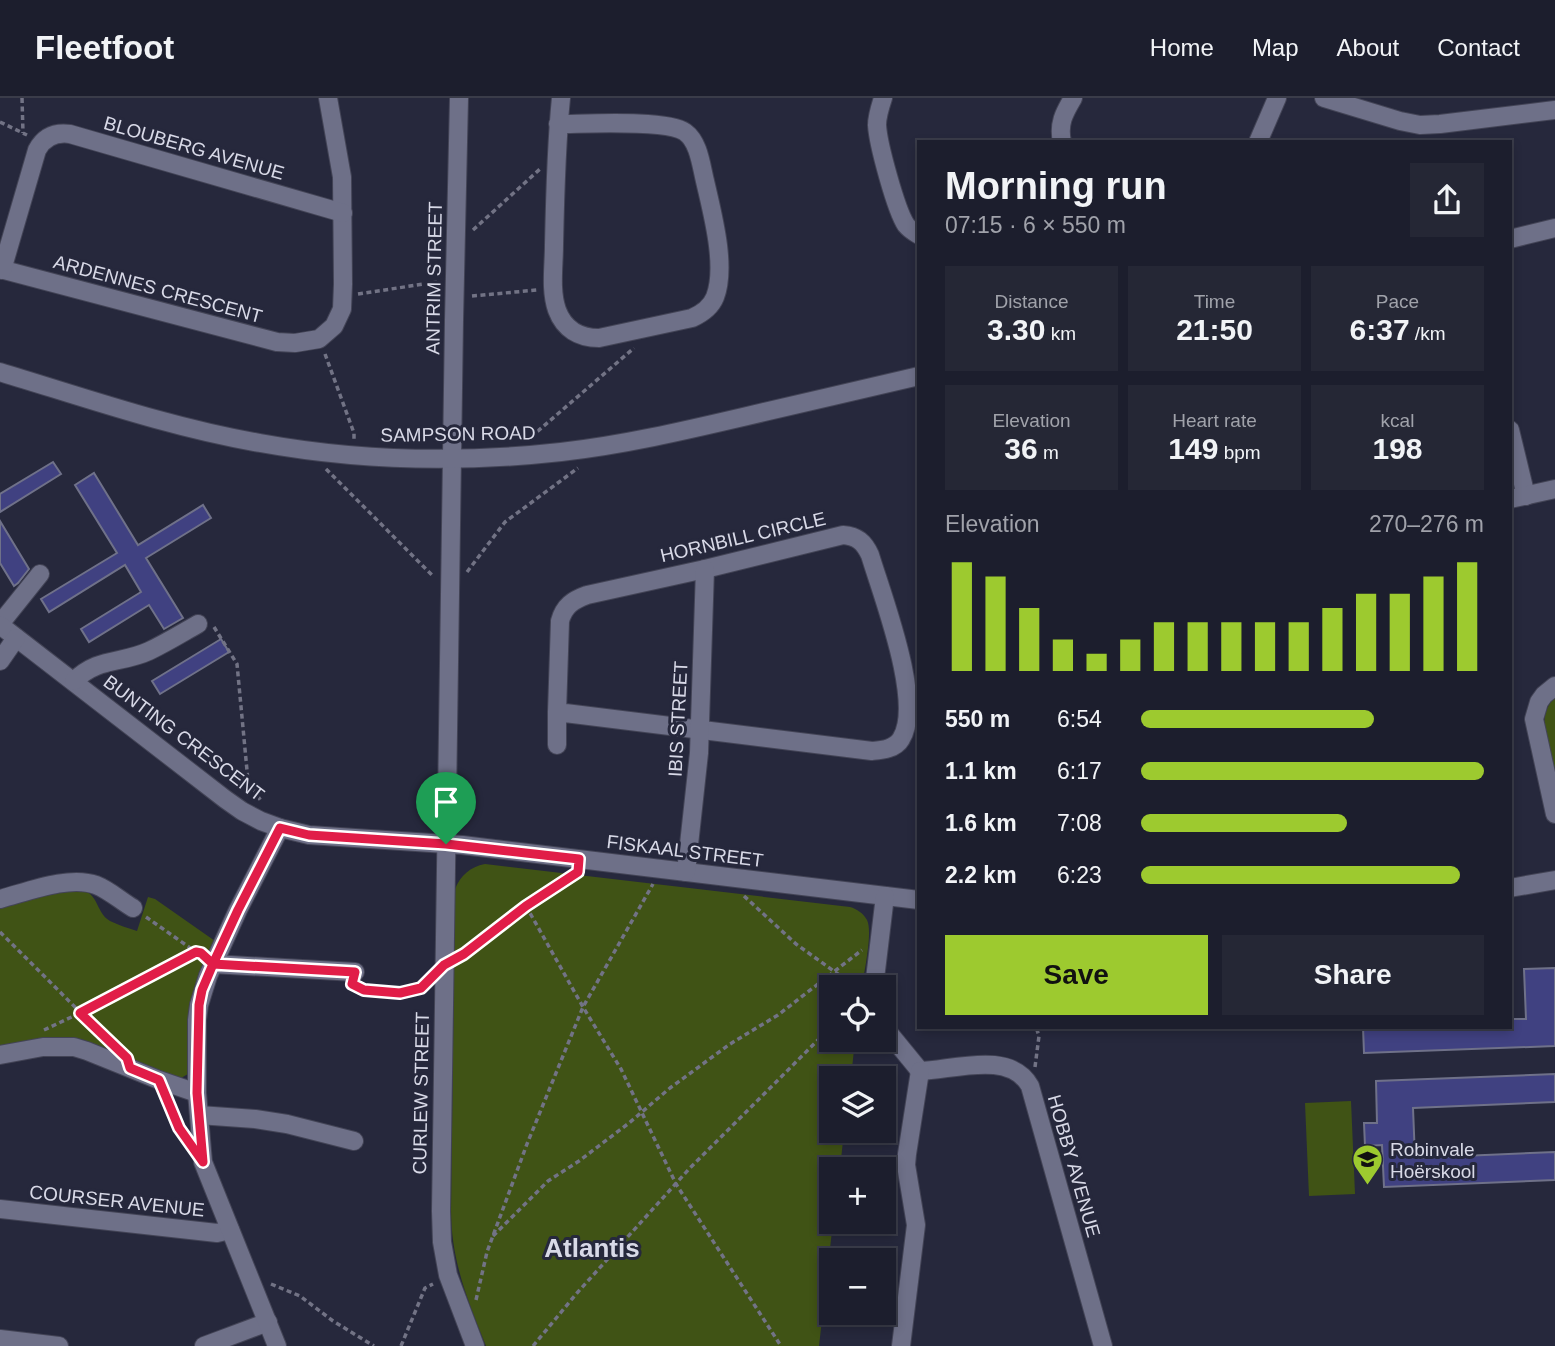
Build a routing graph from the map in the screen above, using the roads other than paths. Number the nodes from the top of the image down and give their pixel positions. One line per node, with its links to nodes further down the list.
1 (328, 98): 12 (street)
2 (459, 98): 20 (street, ANTRIM STREET)
3 (561, 98): 9 (street)
4 (883, 98): 14 (street)
5 (1073, 98): 10 (street)
6 (1277, 98): 11 (street)
7 (1324, 98): 8 (street)
8 (1555, 110)
9 (558, 124): 9 (street)
10 (1062, 140)
11 (1259, 140)
12 (343, 213): 16 (street, BLOUBERG AVENUE); 16 (street, ARDENNES CRESCENT)
13 (1555, 228): 15 (street)
14 (917, 234)
15 (1512, 239)
16 (1, 269)
17 (0, 372): 20 (street, SAMPSON ROAD)
18 (917, 376): 20 (street, SAMPSON ROAD)
19 (1512, 447): 22 (street)
20 (452, 458): 36 (street, CURLEW STREET)
21 (1555, 489): 22 (street)
22 (1518, 497)
23 (705, 569): 31 (street, HORNBILL CIRCLE); 32 (street, IBIS STREET); 32 (street, HORNBILL CIRCLE)
24 (40, 574): 26 (street)
25 (198, 624): 29 (street)
26 (0, 625): 27 (street, BUNTING CRESCENT)
27 (16, 638): 28 (street); 29 (street, BUNTING CRESCENT)
28 (0, 661)
29 (74, 681): 35 (street, BUNTING CRESCENT)
30 (1555, 687): 34 (street)
31 (557, 712): 32 (street, HORNBILL CIRCLE); 33 (street, HORNBILL CIRCLE)
32 (700, 729): 37 (street, IBIS STREET)
33 (557, 745)
34 (1555, 814)
35 (280, 828): 36 (street, BUNTING CRESCENT); 44 (street)
36 (446, 844): 37 (street, FISKAAL STREET); 62 (street, CURLEW STREET)
37 (687, 872): 40 (street, FISKAAL STREET)
38 (1555, 880): 39 (street)
39 (1512, 888)
40 (885, 896): 42 (street, FISKAAL STREET); 46 (street)
41 (0, 899): 43 (street)
42 (917, 900)
43 (133, 908)
44 (213, 964): 45 (street); 51 (street)
45 (355, 972)
46 (876, 975)
47 (896, 1042): 49 (street)
48 (0, 1055): 50 (street)
49 (920, 1071): 63 (street); 64 (street, HOBBY AVENUE)
50 (159, 1080): 51 (street); 54 (lane)
51 (197, 1093): 52 (street)
52 (199, 1115): 53 (street); 54 (street)
53 (354, 1141)
54 (203, 1162): 56 (street)
55 (0, 1209): 56 (street, COURSER AVENUE)
56 (230, 1230): 57 (street)
57 (268, 1322): 60 (street); 61 (street)
58 (0, 1339): 59 (street)
59 (59, 1346)
60 (204, 1346)
61 (277, 1346)
62 (475, 1346)
63 (901, 1346)
64 (1103, 1346)

